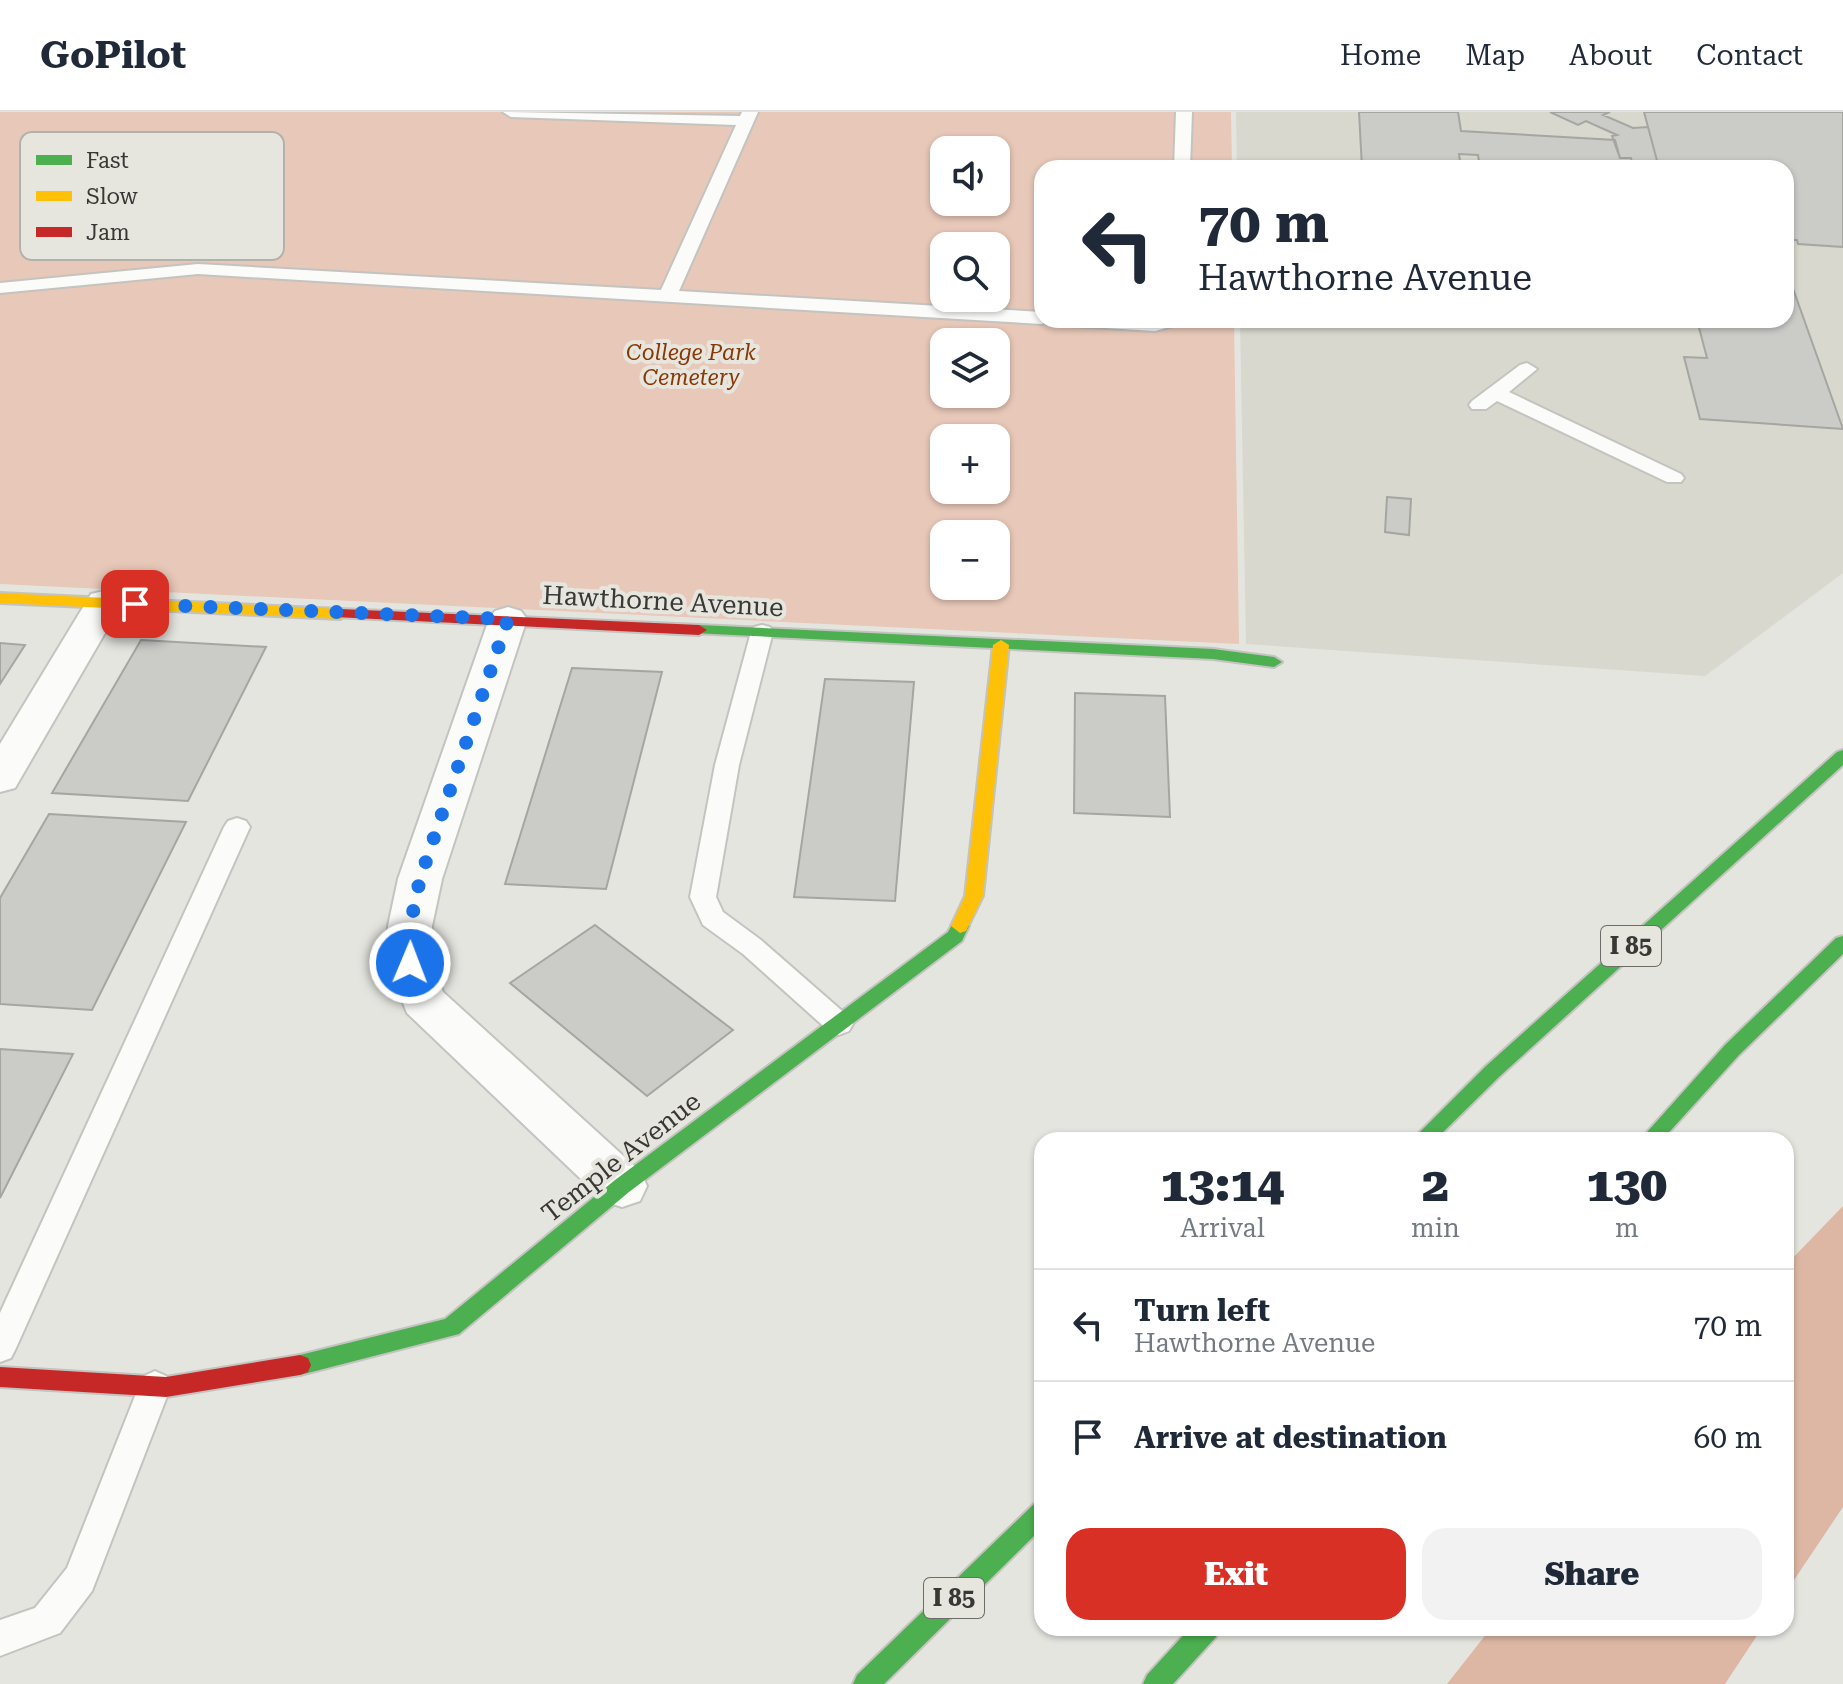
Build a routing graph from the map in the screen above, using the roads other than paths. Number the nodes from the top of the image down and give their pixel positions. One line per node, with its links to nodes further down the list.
1 (511, 112): 3 (lane)
2 (1184, 112): 4 (lane)
3 (748, 117): 6 (lane)
4 (1182, 160)
5 (0, 288): 6 (lane)
6 (668, 296): 7 (lane)
7 (1034, 318)
8 (1527, 369): 9 (lane)
9 (1496, 393): 10 (lane); 11 (lane)
10 (1479, 405)
11 (1674, 478)
12 (0, 598): 13 (main road, Hawthorne Avenue)
13 (104, 602): 14 (main road, Hawthorne Avenue); 19 (street)
14 (508, 619): 15 (main road, Hawthorne Avenue); 25 (street)
15 (762, 632): 16 (main road, Hawthorne Avenue); 22 (lane)
16 (1001, 645): 17 (main road, Hawthorne Avenue); 22 (main road, Temple Avenue)
17 (1274, 662)
18 (1843, 756): 23 (main road, I 85)
19 (0, 778)
20 (237, 827): 26 (lane)
21 (1843, 943): 24 (main road)
22 (839, 1024): 25 (main road, Temple Avenue)
23 (1430, 1132)
24 (1657, 1132)
25 (622, 1186): 28 (main road, Temple Avenue)
26 (0, 1348)
27 (0, 1377): 28 (main road, Temple Avenue)
28 (155, 1386): 31 (lane)
29 (1034, 1520): 32 (main road, I 85)
30 (1200, 1636): 33 (main road)
31 (0, 1638)
32 (866, 1684)
33 (1156, 1684)

